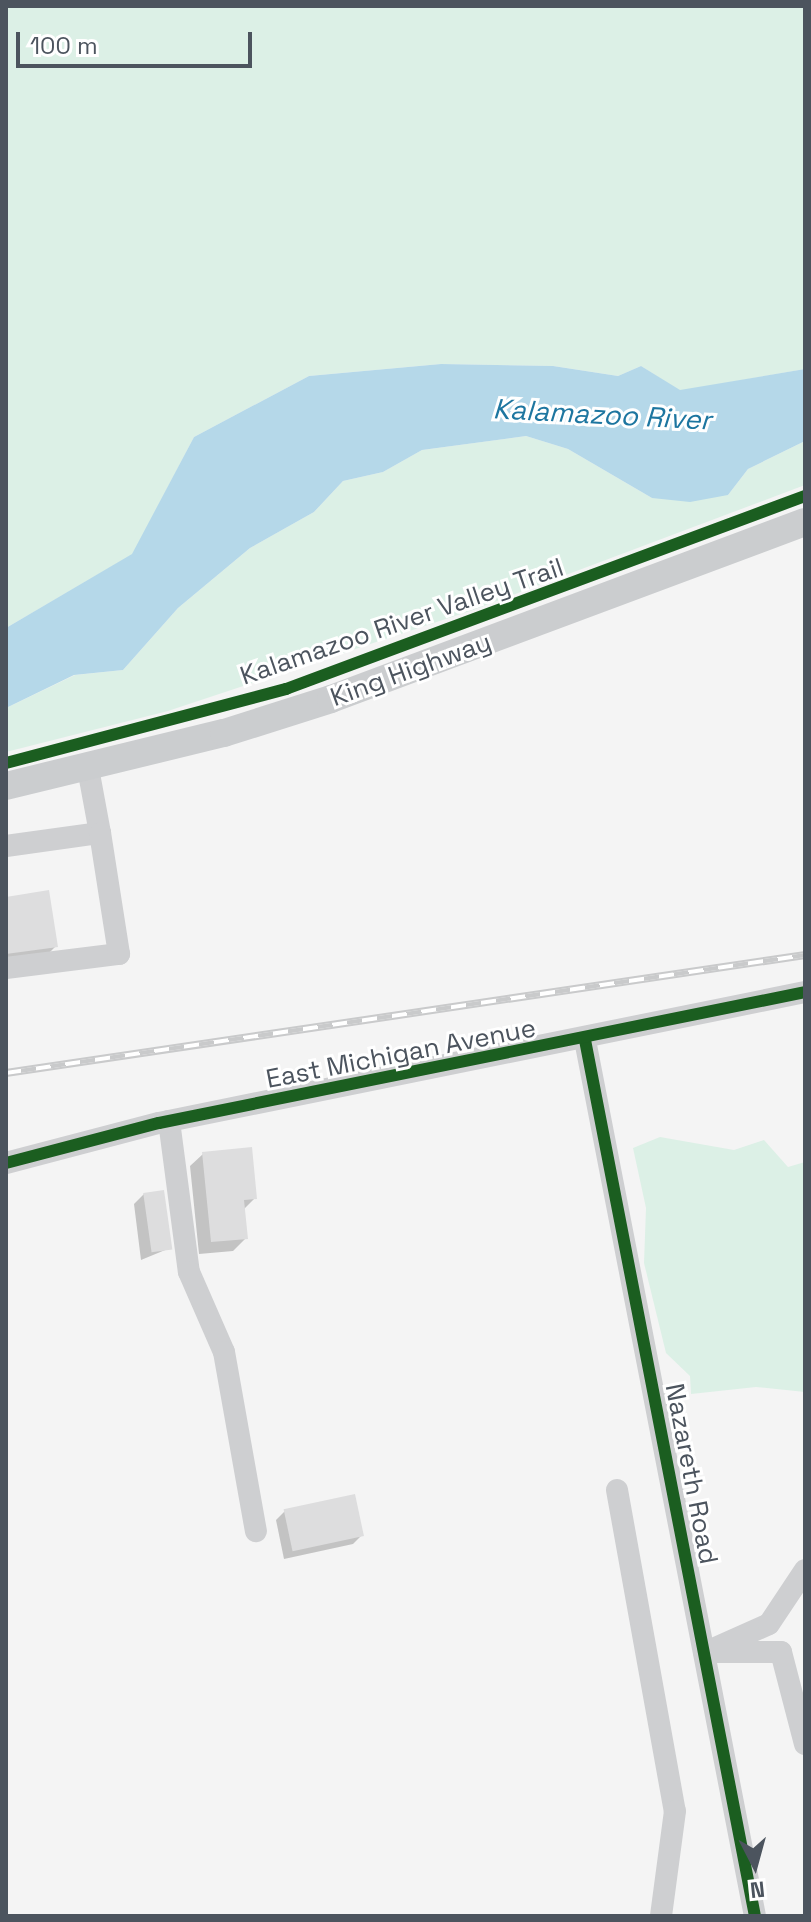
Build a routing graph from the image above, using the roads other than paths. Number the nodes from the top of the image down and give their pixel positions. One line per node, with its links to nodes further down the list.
1 (805, 522): 2 (main road, King Highway)
2 (88, 768): 3 (main road, King Highway); 4 (street)
3 (6, 786)
4 (100, 833): 5 (street); 6 (street)
5 (6, 846)
6 (6, 968)
7 (805, 992): 8 (street, East Michigan Avenue)
8 (585, 1040): 9 (street, East Michigan Avenue); 14 (street, Nazareth Road)
9 (169, 1121): 10 (street, East Michigan Avenue); 12 (street)
10 (6, 1163)
11 (617, 1490): 16 (street)
12 (256, 1531)
13 (805, 1570): 14 (street)
14 (704, 1652): 15 (street); 17 (street, Nazareth Road)
15 (805, 1744)
16 (661, 1916)
17 (755, 1916)

